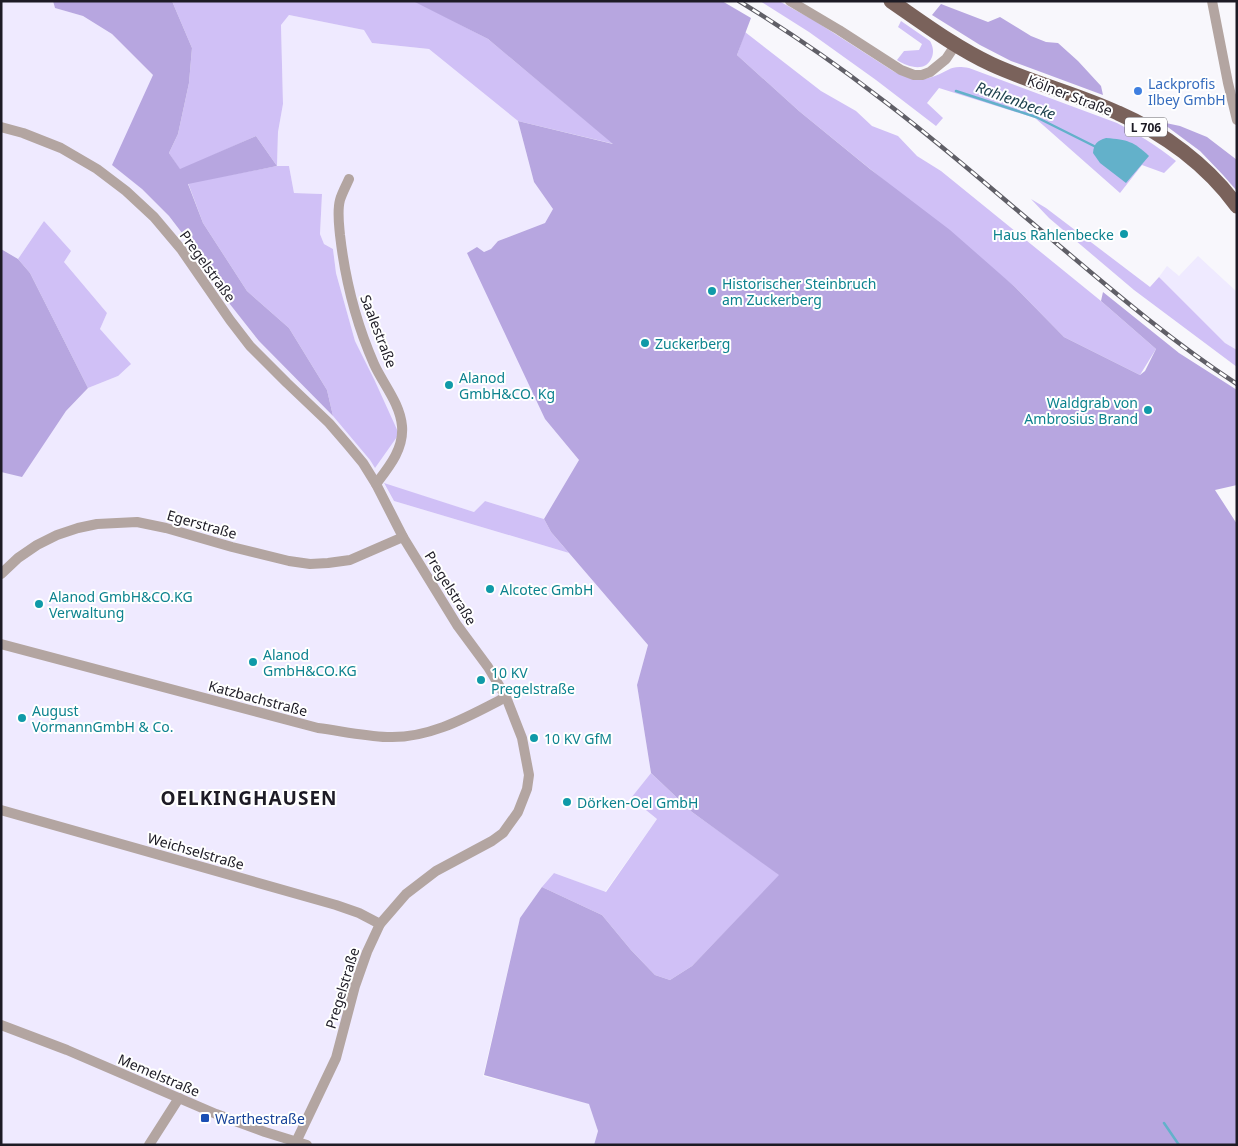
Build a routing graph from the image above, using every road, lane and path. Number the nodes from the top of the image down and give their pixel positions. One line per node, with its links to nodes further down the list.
1 (790, 1): 4 (street)
2 (891, 1): 4 (main road, Kölner Straße / L 706)
3 (1212, 1): 5 (street)
4 (956, 44): 8 (main road, Kölner Straße / L 706)
5 (1237, 120)
6 (1, 127): 9 (street, Pregelstraße)
7 (349, 179): 9 (street, Saalestraße)
8 (1237, 206)
9 (376, 484): 10 (street, Pregelstraße)
10 (403, 537): 11 (street, Egerstraße); 13 (street, Pregelstraße)
11 (1, 574)
12 (1, 644): 13 (street, Katzbachstraße)
13 (506, 697): 15 (street, Pregelstraße)
14 (1, 810): 15 (street, Weichselstraße)
15 (380, 924): 18 (street, Pregelstraße)
16 (1, 1026): 17 (street, Memelstraße)
17 (179, 1098): 18 (street, Memelstraße); 19 (street)
18 (296, 1142): 20 (street, Memelstraße)
19 (149, 1145)
20 (308, 1145)

